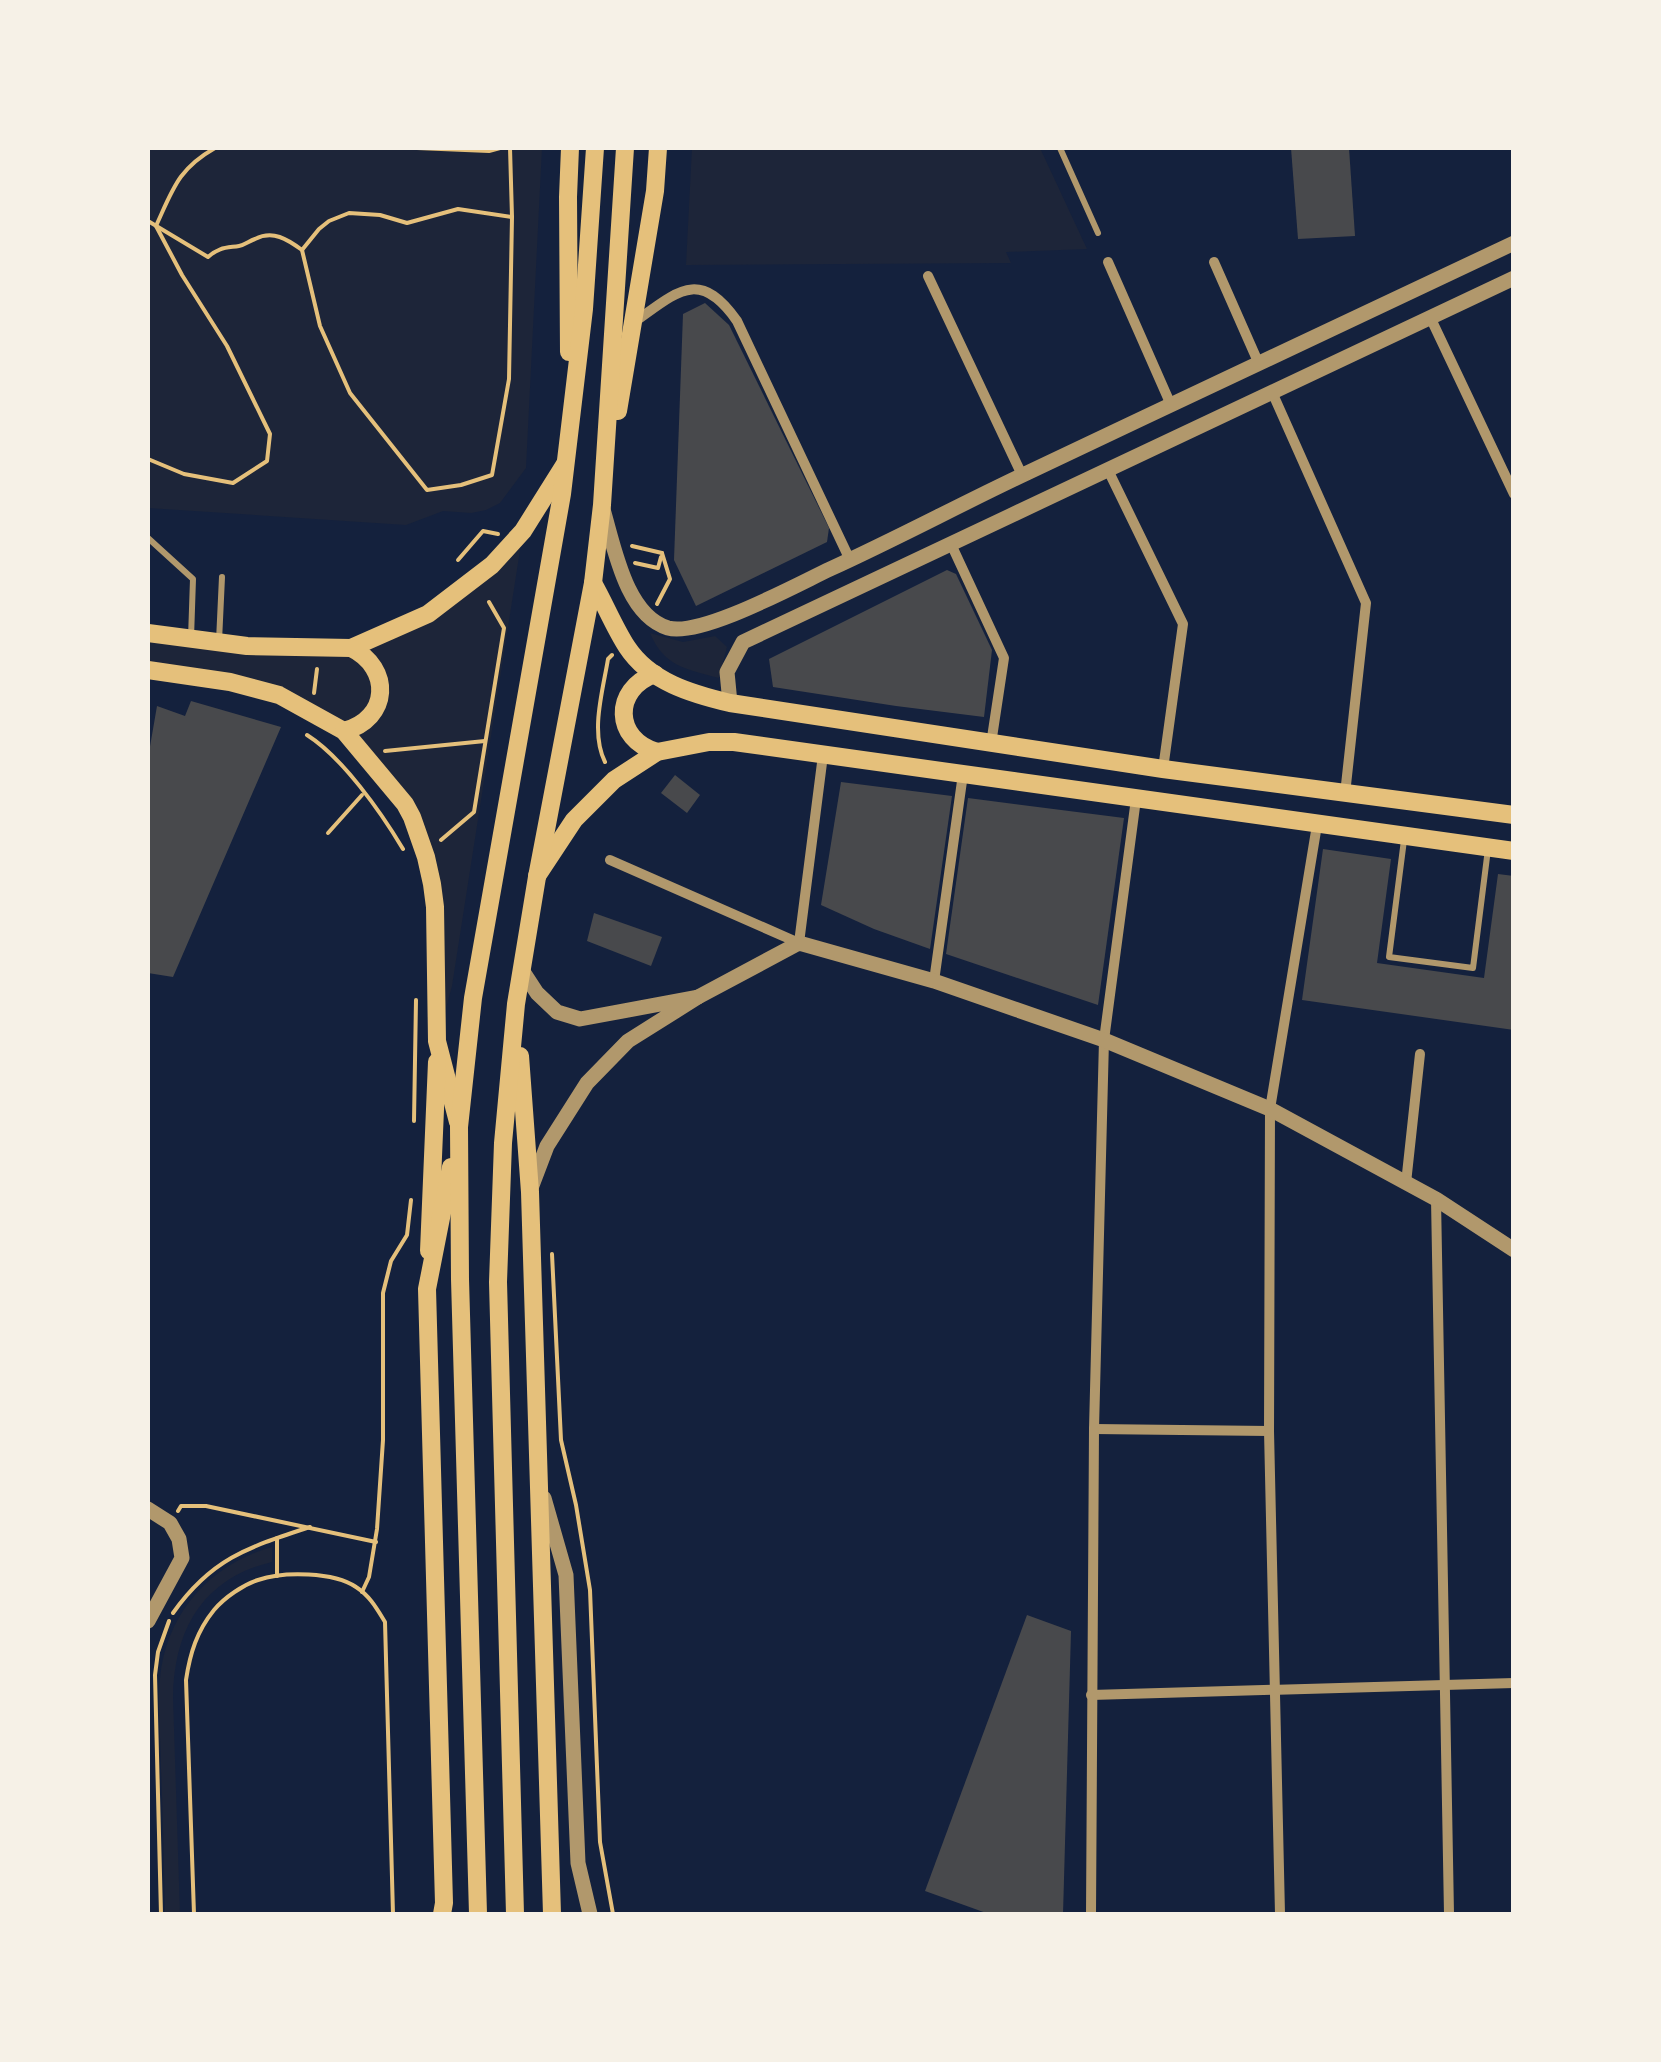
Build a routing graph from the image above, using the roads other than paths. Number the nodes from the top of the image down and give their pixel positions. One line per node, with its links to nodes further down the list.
1 (570, 148): 17 (main road)
2 (595, 148): 17 (main road)
3 (625, 148): 22 (main road)
4 (658, 148): 13 (main road)
5 (1060, 148): 6 (lane)
6 (1098, 233)
7 (1514, 243): 14 (street)
8 (1108, 262): 16 (street)
9 (1214, 262): 14 (street)
10 (928, 276): 20 (street)
11 (1514, 278): 12 (street)
12 (1430, 319): 15 (street); 21 (street)
13 (632, 323): 22 (main road); 25 (street)
14 (1259, 364): 15 (street); 16 (street)
15 (1272, 392): 19 (street); 43 (street)
16 (1171, 405): 20 (street)
17 (570, 418): 18 (main road)
18 (565, 464): 33 (main road); 61 (main road)
19 (1108, 470): 24 (street); 41 (street)
20 (1022, 475): 25 (street)
21 (1514, 494)
22 (602, 505): 27 (main road); 28 (street)
23 (148, 538): 30 (lane)
24 (951, 544): 32 (street); 38 (street)
25 (850, 560): 28 (street)
26 (222, 577): 31 (lane)
27 (593, 583): 35 (main road); 51 (main road)
28 (726, 617): 32 (street)
29 (148, 633): 30 (main road)
30 (191, 639): 31 (main road)
31 (220, 642): 33 (main road)
32 (743, 642): 36 (street)
33 (352, 648): 37 (main road)
34 (148, 673): 37 (main road)
35 (655, 674): 36 (main road); 39 (main road)
36 (730, 704): 38 (main road)
37 (344, 731): 58 (main road)
38 (991, 744): 41 (main road)
39 (657, 752): 40 (main road); 51 (main road)
40 (823, 754): 42 (main road); 52 (street)
41 (1164, 769): 43 (main road)
42 (963, 774): 44 (main road); 54 (street)
43 (1345, 794): 45 (main road)
44 (1136, 799): 46 (main road); 57 (street)
45 (1514, 815)
46 (1317, 825): 47 (main road); 60 (street)
47 (1404, 837): 48 (main road); 48 (lane)
48 (1488, 848): 49 (main road)
49 (1514, 851)
50 (610, 860): 52 (street)
51 (536, 877): 53 (main road)
52 (800, 943): 54 (street); 55 (street)
53 (522, 970): 55 (street); 56 (main road)
54 (934, 981): 57 (street)
55 (698, 997): 63 (street)
56 (516, 1004): 63 (main road); 79 (main road)
57 (1104, 1040): 60 (street); 67 (street)
58 (438, 1042): 61 (main road); 66 (main road)
59 (1420, 1054): 62 (street)
60 (1270, 1109): 62 (street); 68 (street)
61 (459, 1127): 66 (main road); 78 (main road)
62 (1406, 1183): 64 (street)
63 (530, 1192): 69 (main road)
64 (1436, 1199): 65 (street); 73 (street)
65 (1514, 1250)
66 (427, 1289): 76 (main road)
67 (1094, 1428): 68 (street); 75 (street)
68 (1269, 1431): 74 (street)
69 (538, 1476): 77 (main road); 80 (street)
70 (148, 1509): 71 (street)
71 (148, 1621)
72 (1514, 1683): 73 (street)
73 (1444, 1685): 74 (street); 83 (street)
74 (1275, 1688): 75 (street); 82 (street)
75 (1091, 1694): 81 (street)
76 (445, 1911)
77 (550, 1912)
78 (478, 1914)
79 (515, 1914)
80 (590, 1914)
81 (1091, 1914)
82 (1280, 1914)
83 (1449, 1914)

